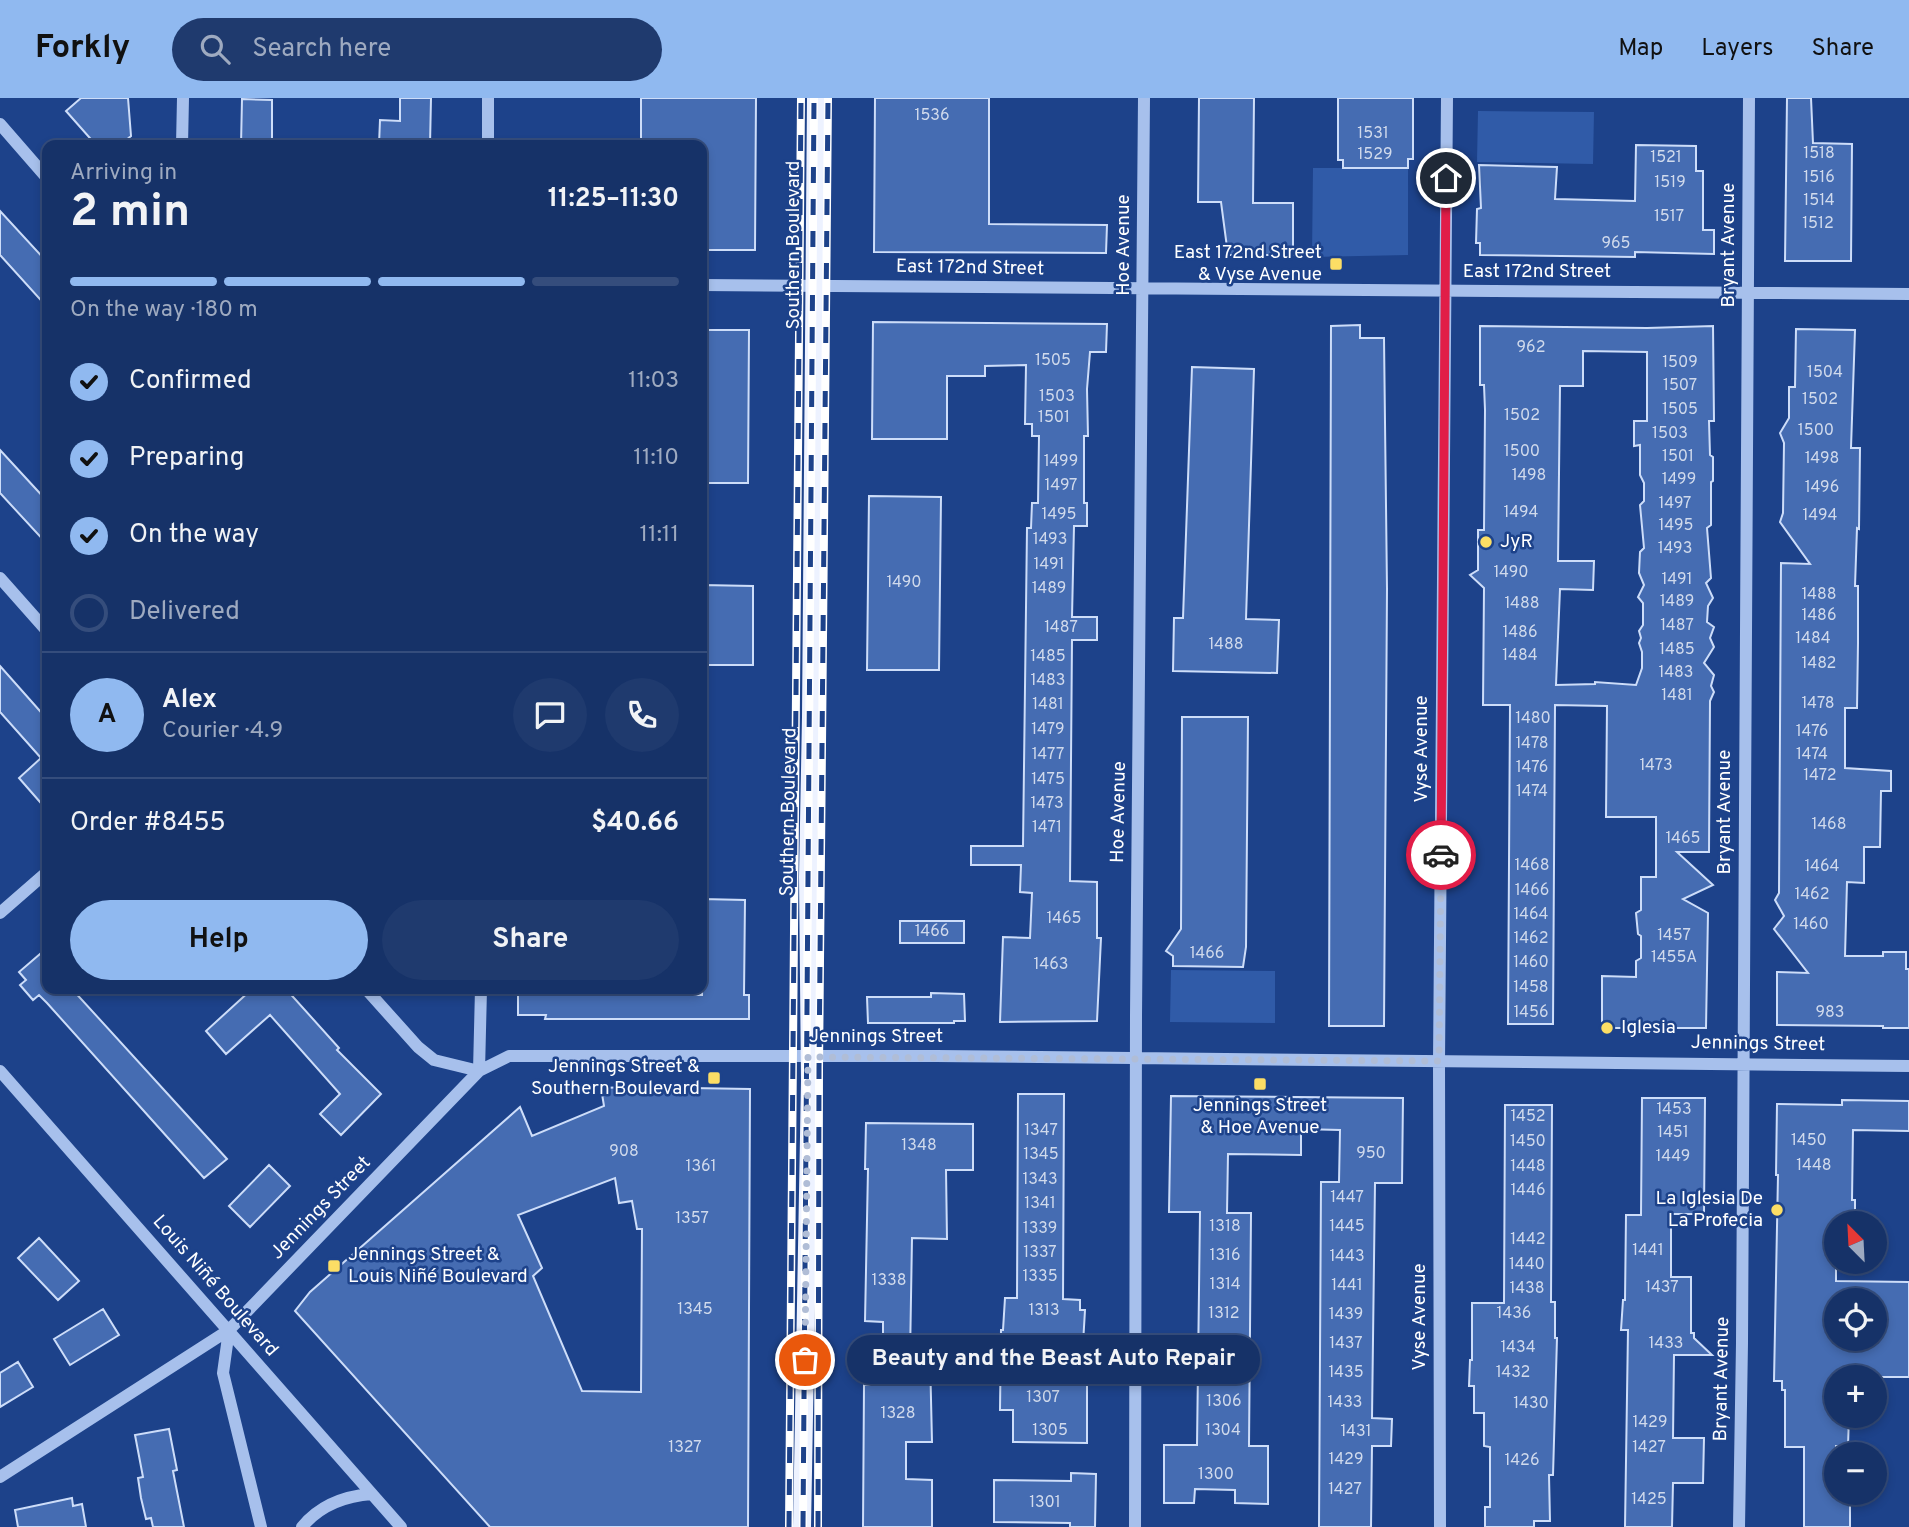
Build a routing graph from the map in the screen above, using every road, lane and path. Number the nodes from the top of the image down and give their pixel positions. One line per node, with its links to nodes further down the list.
1 (183, 98): 8 (street)
2 (488, 98): 9 (street)
3 (816, 98): 12 (main road, Southern Boulevard)
4 (1144, 98): 13 (street, Hoe Avenue)
5 (1447, 98): 14 (street, Vyse Avenue)
6 (1749, 98): 15 (street, Bryant Avenue)
7 (0, 124): 10 (street)
8 (182, 140)
9 (488, 140)
10 (42, 172)
11 (707, 285): 12 (street, East 172nd Street)
12 (814, 286): 13 (street, East 172nd Street); 23 (main road, Southern Boulevard)
13 (1143, 289): 14 (street, East 172nd Street); 24 (street, Hoe Avenue)
14 (1445, 290): 15 (street, East 172nd Street); 25 (street, Vyse Avenue)
15 (1748, 293): 16 (street, East 172nd Street); 26 (street, Bryant Avenue)
16 (1909, 294)
17 (0, 578): 18 (street)
18 (42, 625)
19 (42, 876): 20 (street)
20 (0, 913)
21 (370, 994): 29 (street)
22 (481, 994): 29 (street)
23 (808, 1057): 24 (street, Jennings Street); 29 (street, Jennings Street); 36 (main road, Southern Boulevard)
24 (1136, 1059): 25 (street, Jennings Street); 37 (street, Hoe Avenue)
25 (1439, 1061): 26 (street, Jennings Street); 38 (street, Vyse Avenue)
26 (1742, 1063): 27 (street, Jennings Street); 39 (street, Bryant Avenue)
27 (1909, 1066)
28 (0, 1071): 30 (street, Louis Niñé Boulevard)
29 (479, 1071): 30 (street, Jennings Street)
30 (229, 1330): 31 (street, Jennings Street); 32 (street, Louis Niñé Boulevard); 33 (street)
31 (0, 1477)
32 (372, 1494): 34 (street); 35 (street, Louis Niñé Boulevard)
33 (261, 1527)
34 (302, 1527)
35 (401, 1527)
36 (802, 1527)
37 (1135, 1527)
38 (1440, 1527)
39 (1739, 1527)

